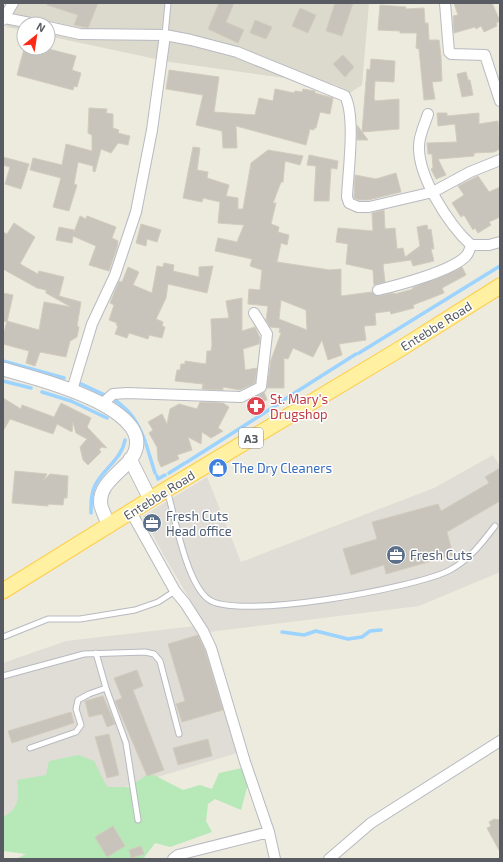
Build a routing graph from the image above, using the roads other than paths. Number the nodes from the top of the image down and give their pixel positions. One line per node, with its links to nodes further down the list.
1 (13, 3): 4 (street)
2 (168, 3): 7 (lane)
3 (445, 3): 8 (street)
4 (4, 19): 5 (street)
5 (16, 21)
6 (56, 29): 7 (street)
7 (165, 35): 11 (street); 18 (street)
8 (500, 100)
9 (428, 114): 11 (street)
10 (500, 160): 11 (street)
11 (433, 192): 13 (street)
12 (500, 242): 13 (street)
13 (471, 245): 15 (street)
14 (500, 286): 21 (main road, Entebbe Road / A3)
15 (378, 290)
16 (254, 313): 19 (street)
17 (3, 369): 18 (main road)
18 (72, 390): 19 (main road)
19 (102, 404): 20 (main road)
20 (127, 462): 22 (main road); 24 (main road)
21 (167, 489): 22 (main road, Entebbe Road / A3); 25 (lane)
22 (150, 500): 23 (main road, Entebbe Road / A3)
23 (131, 512): 24 (main road, Entebbe Road / A3); 27 (street)
24 (109, 526): 26 (main road, Entebbe Road / A3)
25 (496, 526)
26 (3, 591)
27 (175, 591): 28 (lane); 36 (street)
28 (3, 637)
29 (96, 653): 30 (lane); 31 (lane); 32 (lane)
30 (3, 676)
31 (106, 688): 34 (lane); 35 (lane)
32 (180, 734)
33 (500, 741): 39 (street)
34 (30, 748)
35 (138, 820)
36 (269, 832): 37 (street); 38 (street)
37 (172, 859)
38 (275, 859)
39 (329, 859)

